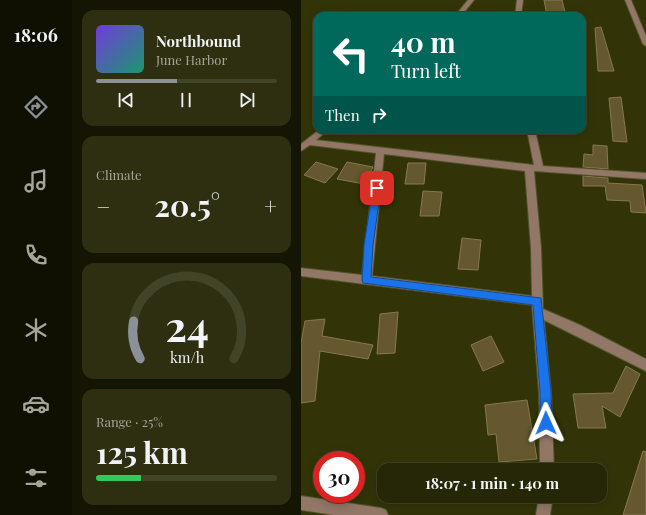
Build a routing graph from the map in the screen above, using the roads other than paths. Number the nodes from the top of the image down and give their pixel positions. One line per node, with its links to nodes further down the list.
1 (471, 0): 4 (street)
2 (520, 0): 5 (street)
3 (628, 0): 6 (street)
4 (461, 12)
5 (518, 12)
6 (646, 44)
7 (319, 134): 9 (street)
8 (531, 134): 12 (street)
9 (309, 142): 10 (street); 11 (street)
10 (301, 148)
11 (380, 150): 12 (street); 15 (street)
12 (534, 168): 13 (street); 16 (street)
13 (646, 176)
14 (301, 272): 15 (street)
15 (367, 280): 16 (street)
16 (538, 307): 17 (street); 18 (street)
17 (646, 366)
18 (547, 463)
19 (301, 503): 21 (street)
20 (545, 503): 22 (street)
21 (381, 515)
22 (543, 515)

